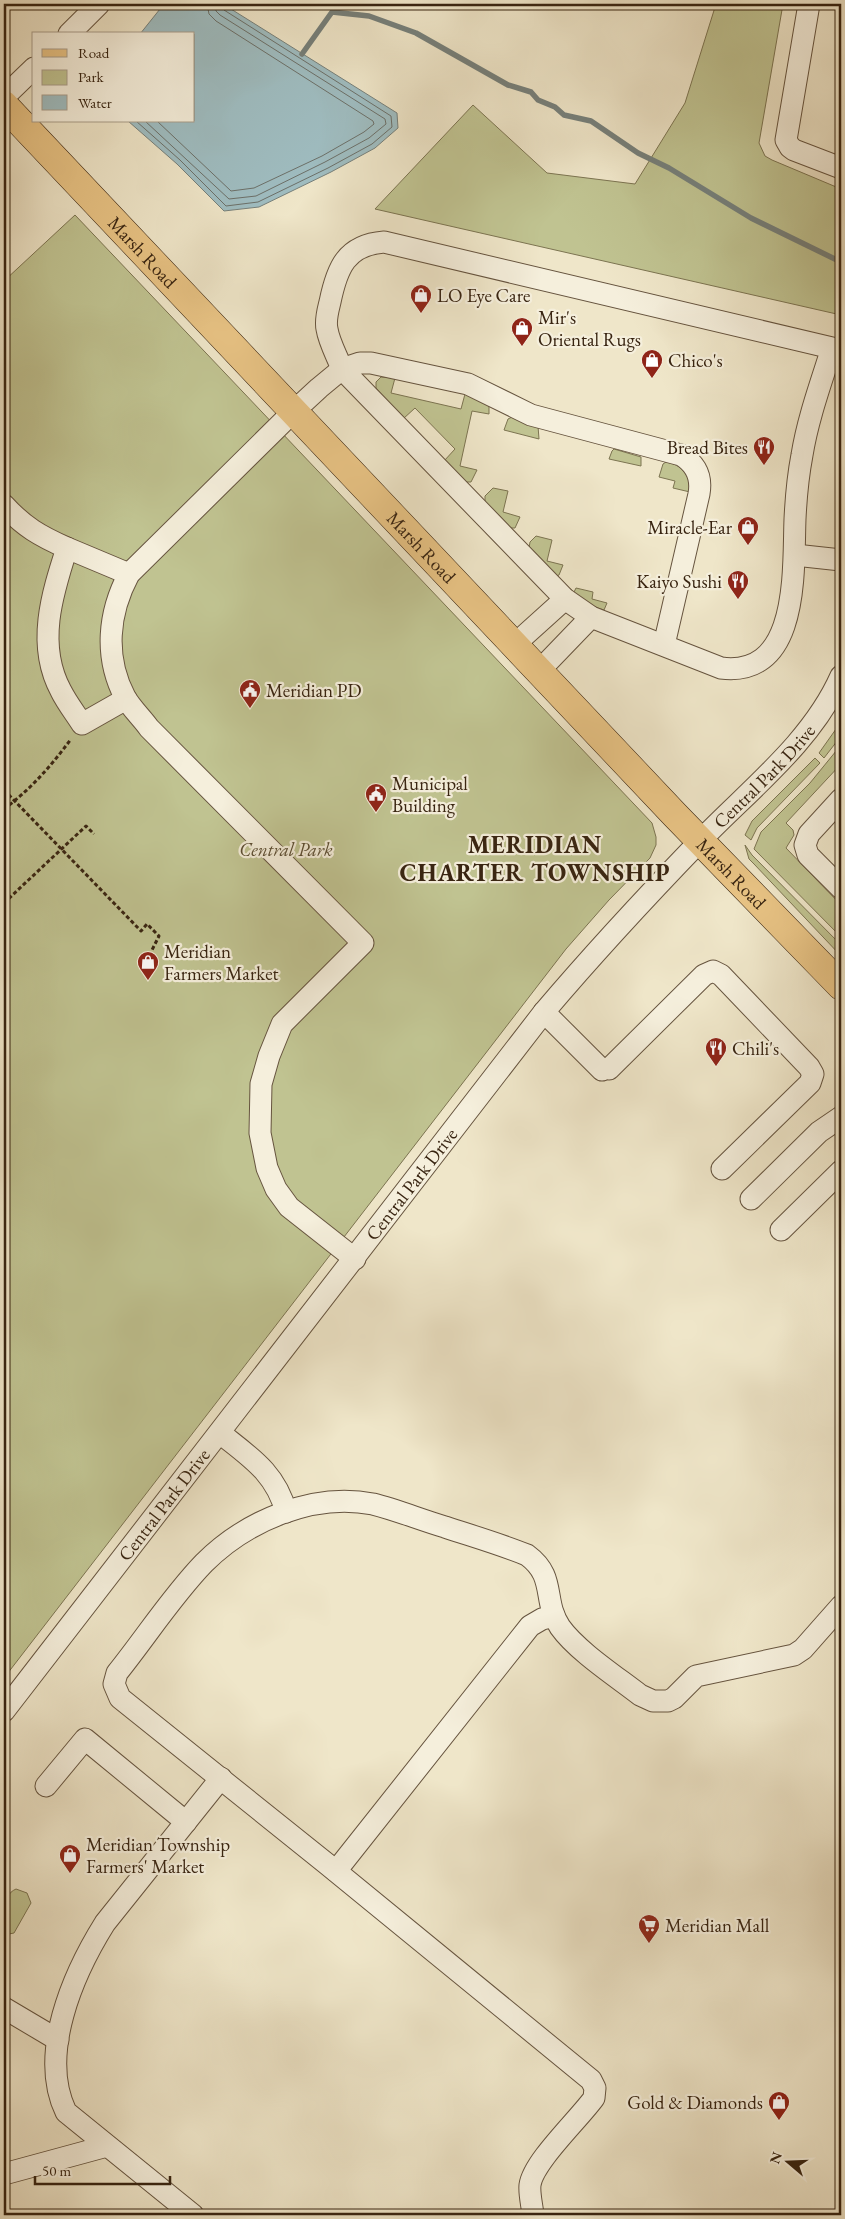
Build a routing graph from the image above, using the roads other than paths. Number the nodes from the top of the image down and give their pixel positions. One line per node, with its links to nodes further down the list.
1 (99, 4): 3 (street)
2 (809, 4): 7 (street)
3 (71, 32)
4 (32, 70): 5 (street)
5 (4, 97)
6 (4, 104): 10 (main road, Marsh Road)
7 (841, 168)
8 (837, 349): 9 (street); 13 (street)
9 (342, 369): 10 (street); 16 (street); 19 (street)
10 (293, 412): 15 (street); 18 (main road, Marsh Road)
11 (4, 505): 12 (street)
12 (67, 548): 15 (street); 22 (street)
13 (795, 555): 14 (street); 19 (street)
14 (841, 560)
15 (129, 574): 22 (street)
16 (565, 599): 17 (street); 18 (street)
17 (591, 617): 19 (street); 20 (street)
18 (514, 645): 20 (main road, Marsh Road)
19 (664, 645)
20 (539, 671): 24 (main road, Marsh Road)
21 (841, 676): 24 (street, Central Park Drive)
22 (126, 699): 33 (street)
23 (841, 799): 25 (street)
24 (700, 840): 26 (main road, Marsh Road); 27 (street, Central Park Drive)
25 (841, 888)
26 (841, 986)
27 (544, 1012): 29 (street); 33 (street, Central Park Drive)
28 (841, 1117): 31 (street)
29 (722, 1169)
30 (841, 1171): 32 (street)
31 (751, 1199)
32 (781, 1230)
33 (355, 1259): 34 (street, Central Park Drive)
34 (220, 1433): 35 (street); 38 (street, Central Park Drive)
35 (286, 1512): 37 (street); 39 (street)
36 (841, 1606): 37 (street)
37 (554, 1616): 42 (street)
38 (4, 1711)
39 (222, 1778): 41 (street); 42 (street)
40 (46, 1786): 41 (street)
41 (186, 1822): 44 (street)
42 (336, 1871): 48 (street)
43 (4, 2008): 44 (street)
44 (58, 2040): 45 (street)
45 (107, 2146): 46 (street); 47 (street)
46 (4, 2174)
47 (193, 2215)
48 (533, 2215)

